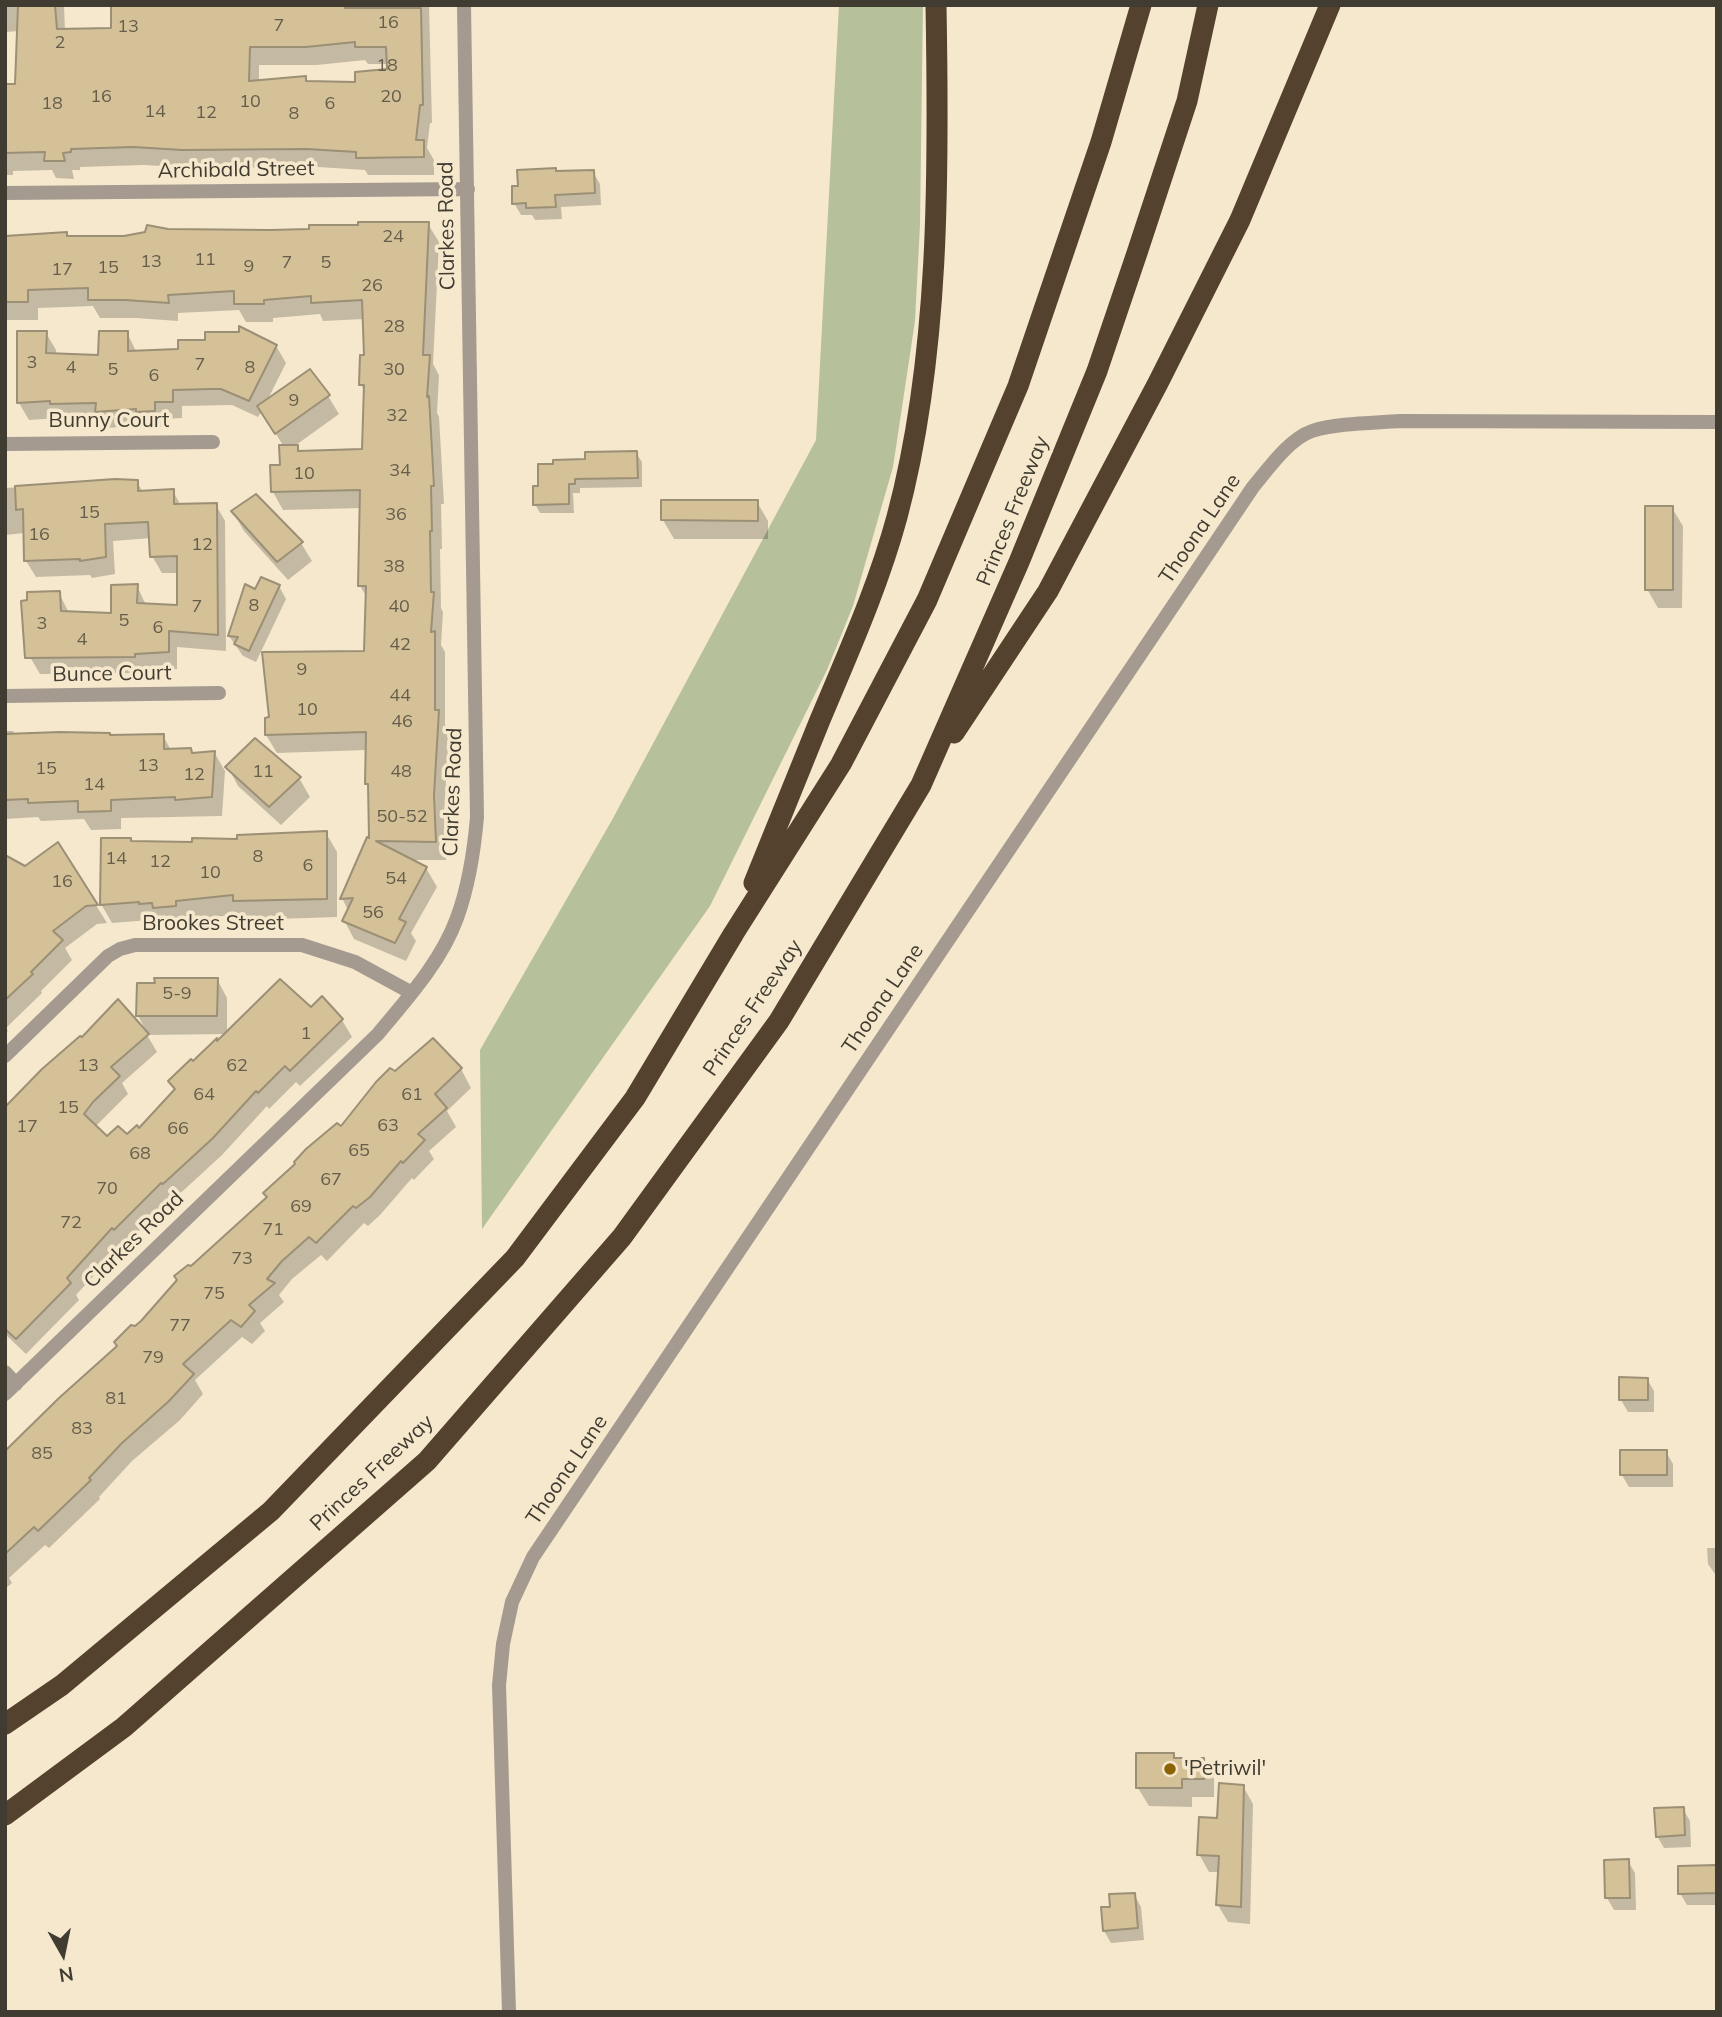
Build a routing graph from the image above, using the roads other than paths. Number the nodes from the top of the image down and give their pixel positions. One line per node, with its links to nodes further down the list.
1 (464, 5): 6 (street, Clarkes Road)
2 (936, 5): 14 (highway)
3 (1141, 5): 14 (highway, Princes Freeway)
4 (1208, 5): 13 (highway, Princes Freeway)
5 (1329, 5): 13 (highway)
6 (468, 189): 7 (street, Archibald Street); 15 (street, Clarkes Road)
7 (5, 193)
8 (1717, 422): 21 (street, Thoona Lane)
9 (213, 442): 10 (street, Bunny Court)
10 (5, 444)
11 (219, 693): 12 (street, Bunce Court)
12 (5, 696)
13 (921, 785): 20 (highway, Princes Freeway)
14 (734, 933): 19 (highway, Princes Freeway)
15 (412, 993): 16 (street, Brookes Street); 18 (street, Clarkes Road)
16 (5, 1056)
17 (5, 1372): 18 (street)
18 (11, 1389)
19 (5, 1724)
20 (5, 1815)
21 (509, 2012)

